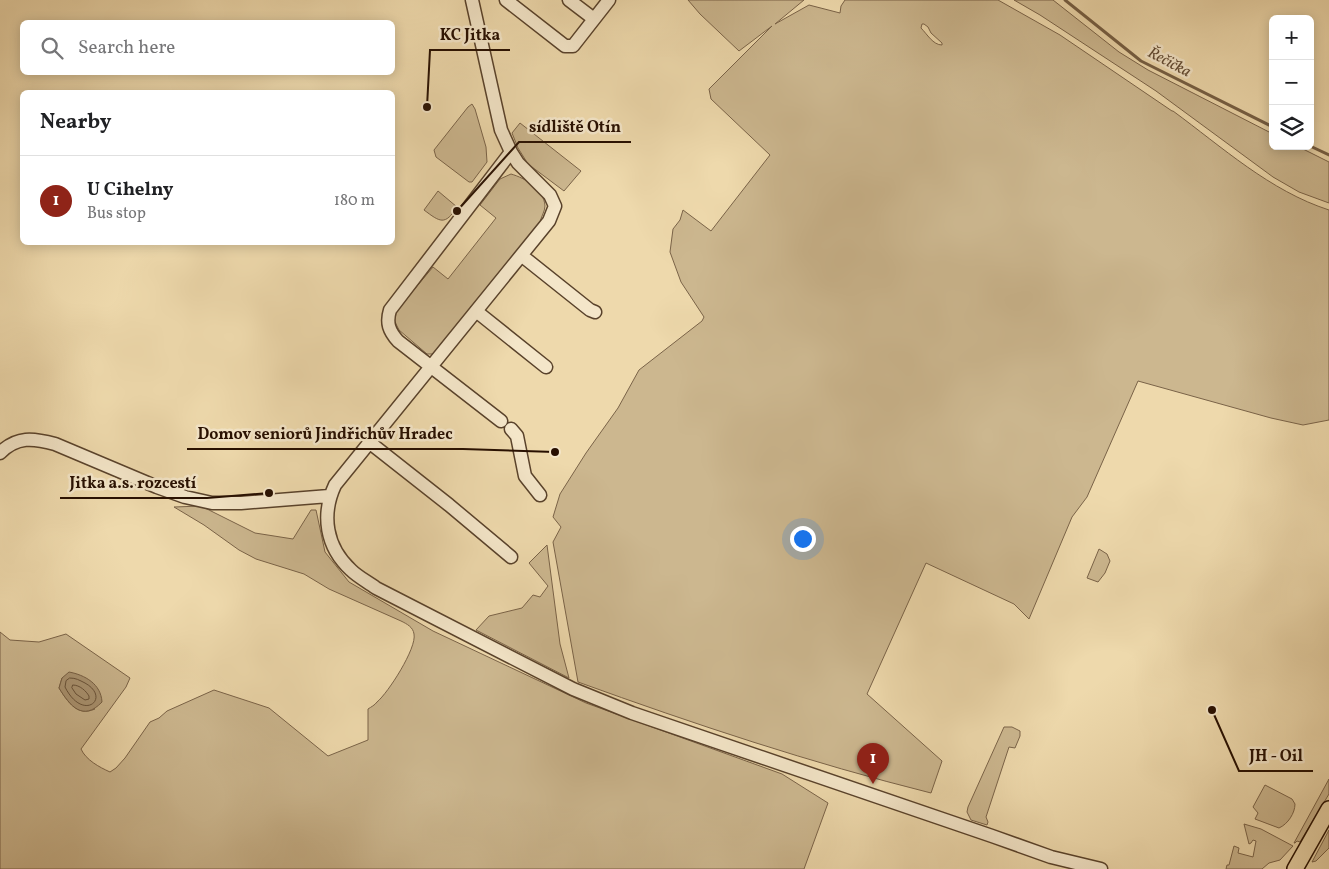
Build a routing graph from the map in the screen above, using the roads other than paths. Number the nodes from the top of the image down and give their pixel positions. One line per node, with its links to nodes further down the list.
1 (472, 0): 6 (street)
2 (506, 0): 5 (street)
3 (570, 0): 5 (street)
4 (609, 0): 5 (street)
5 (594, 19)
6 (511, 152): 8 (street); 10 (street)
7 (526, 259): 9 (street)
8 (476, 311): 10 (street); 11 (street)
9 (595, 312)
10 (431, 366): 12 (street); 14 (street)
11 (546, 367)
12 (368, 442): 15 (street); 16 (street)
13 (0, 454): 15 (street)
14 (540, 495)
15 (329, 496): 18 (street)
16 (511, 557)
17 (1329, 809): 19 (main road)
18 (1101, 869)
19 (1295, 869)

